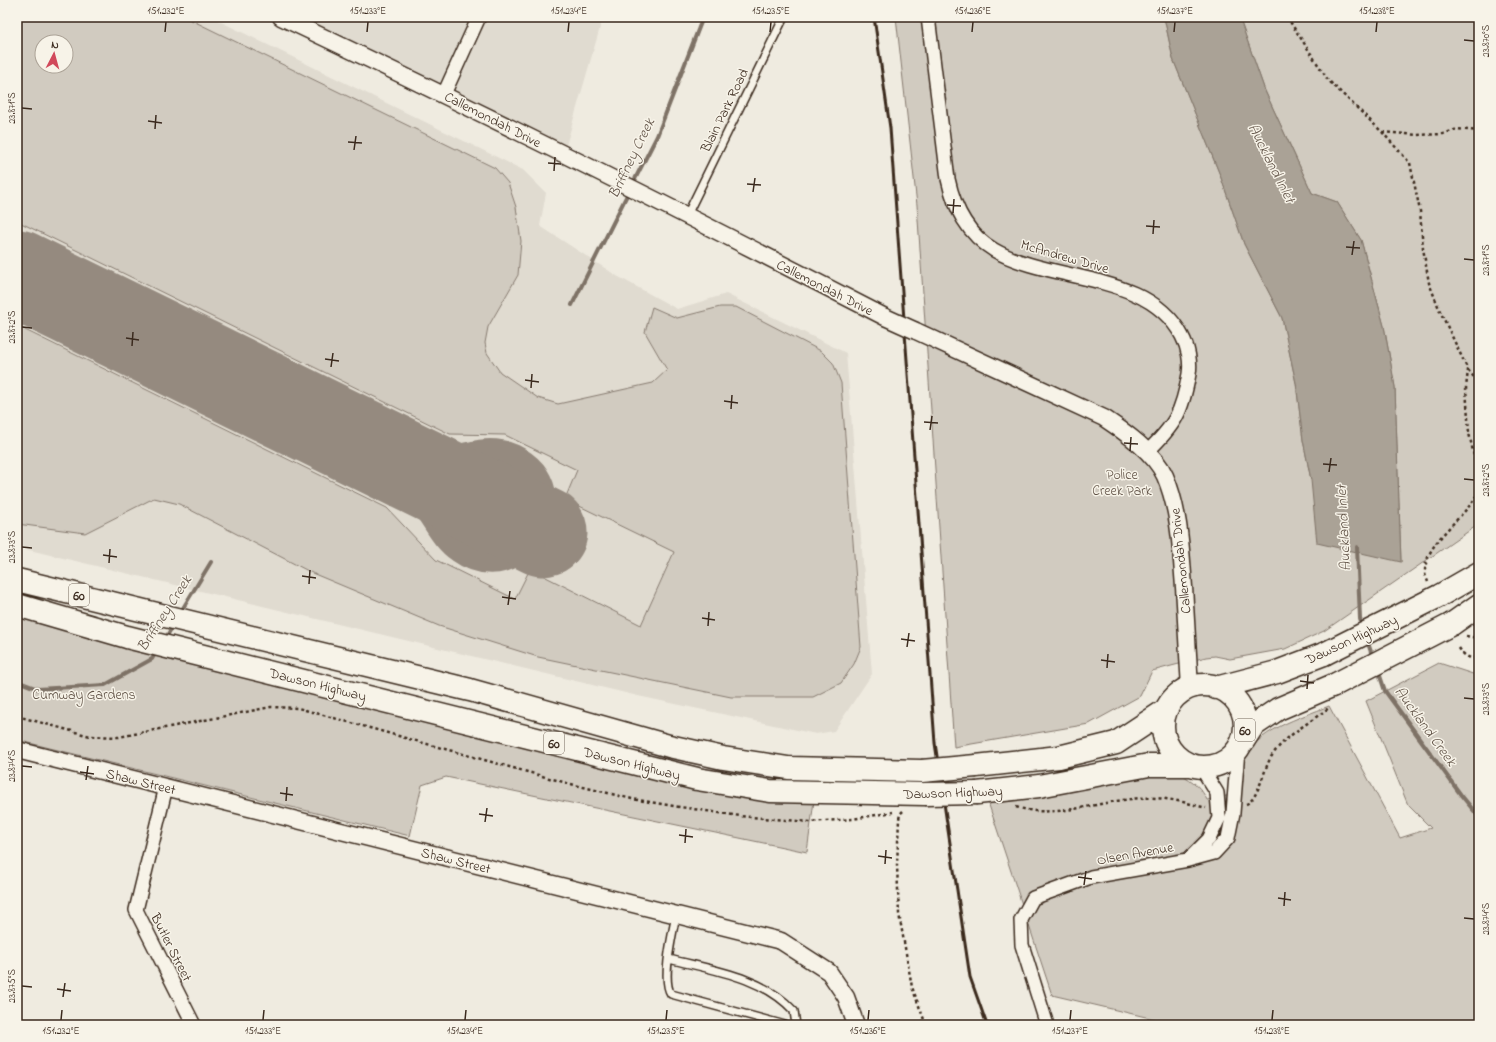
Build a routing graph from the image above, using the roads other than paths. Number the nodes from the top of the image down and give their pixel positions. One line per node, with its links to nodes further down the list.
1 (281, 17): 5 (street, Callemondah Drive)
2 (479, 17): 5 (street)
3 (784, 17): 6 (lane, Blain Park Road)
4 (928, 17): 7 (street, McAndrew Drive)
5 (444, 94): 6 (street, Callemondah Drive)
6 (687, 215): 7 (street, Callemondah Drive, bridge)
7 (1147, 452): 12 (street, Callemondah Drive)
8 (1479, 573): 13 (highway, Dawson Highway / 60, bridge)
9 (17, 580): 14 (highway, Dawson Highway / 60, bridge)
10 (17, 605): 17 (highway, Dawson Highway / 60, bridge)
11 (1479, 606): 15 (highway, 60, bridge)
12 (1190, 688): 13 (highway, 60); 14 (highway, 60)
13 (1216, 688): 15 (highway, 60)
14 (1166, 710): 17 (highway)
15 (1240, 746): 17 (highway, 60); 19 (street, Olsen Avenue)
16 (17, 750): 18 (street, Shaw Street)
17 (1195, 766): 19 (street, Olsen Avenue)
18 (166, 787): 20 (street, Shaw Street); 22 (street, Butler Street)
19 (1188, 860): 26 (street, Olsen Avenue)
20 (676, 915): 21 (lane); 25 (street, Shaw Street)
21 (668, 959): 23 (lane); 24 (lane)
22 (194, 1025)
23 (785, 1025)
24 (796, 1025)
25 (856, 1025)
26 (1047, 1025)

